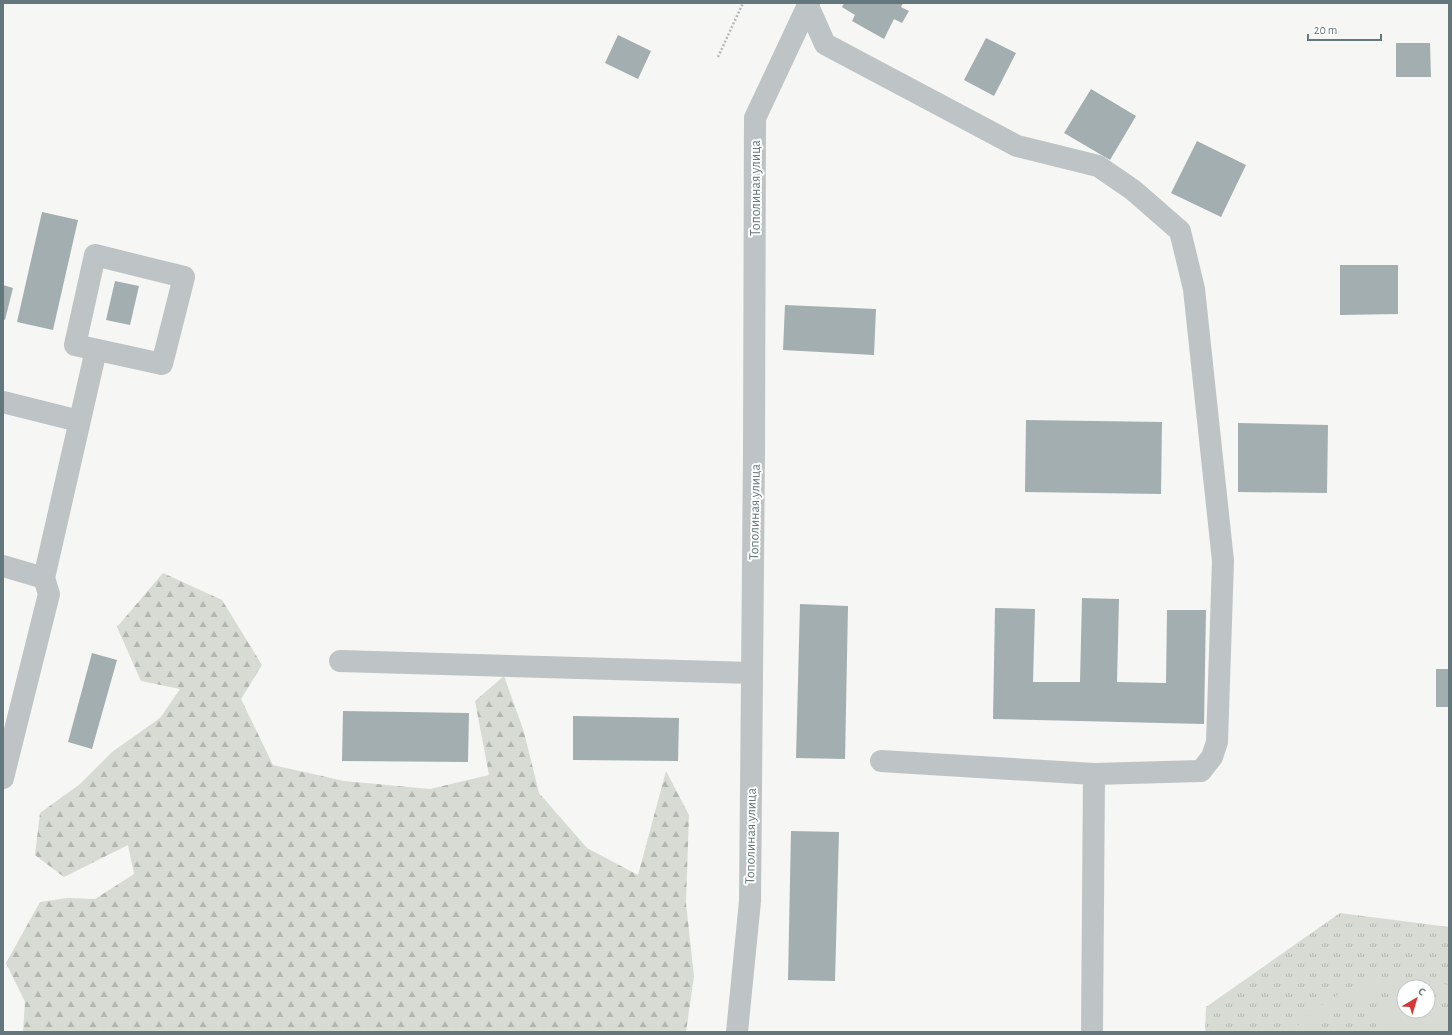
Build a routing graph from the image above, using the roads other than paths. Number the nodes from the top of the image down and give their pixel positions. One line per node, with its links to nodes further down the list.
1 (809, 5): 8 (street, Тополиная улица); 10 (street)
2 (96, 350): 2 (street); 4 (street)
3 (3, 402): 4 (street)
4 (79, 421): 6 (street)
5 (3, 566): 6 (street)
6 (44, 578): 11 (street)
7 (340, 661): 8 (street)
8 (752, 673): 12 (street, Тополиная улица)
9 (881, 761): 10 (street)
10 (1094, 774): 13 (street)
11 (3, 778)
12 (737, 1032)
13 (1092, 1032)

